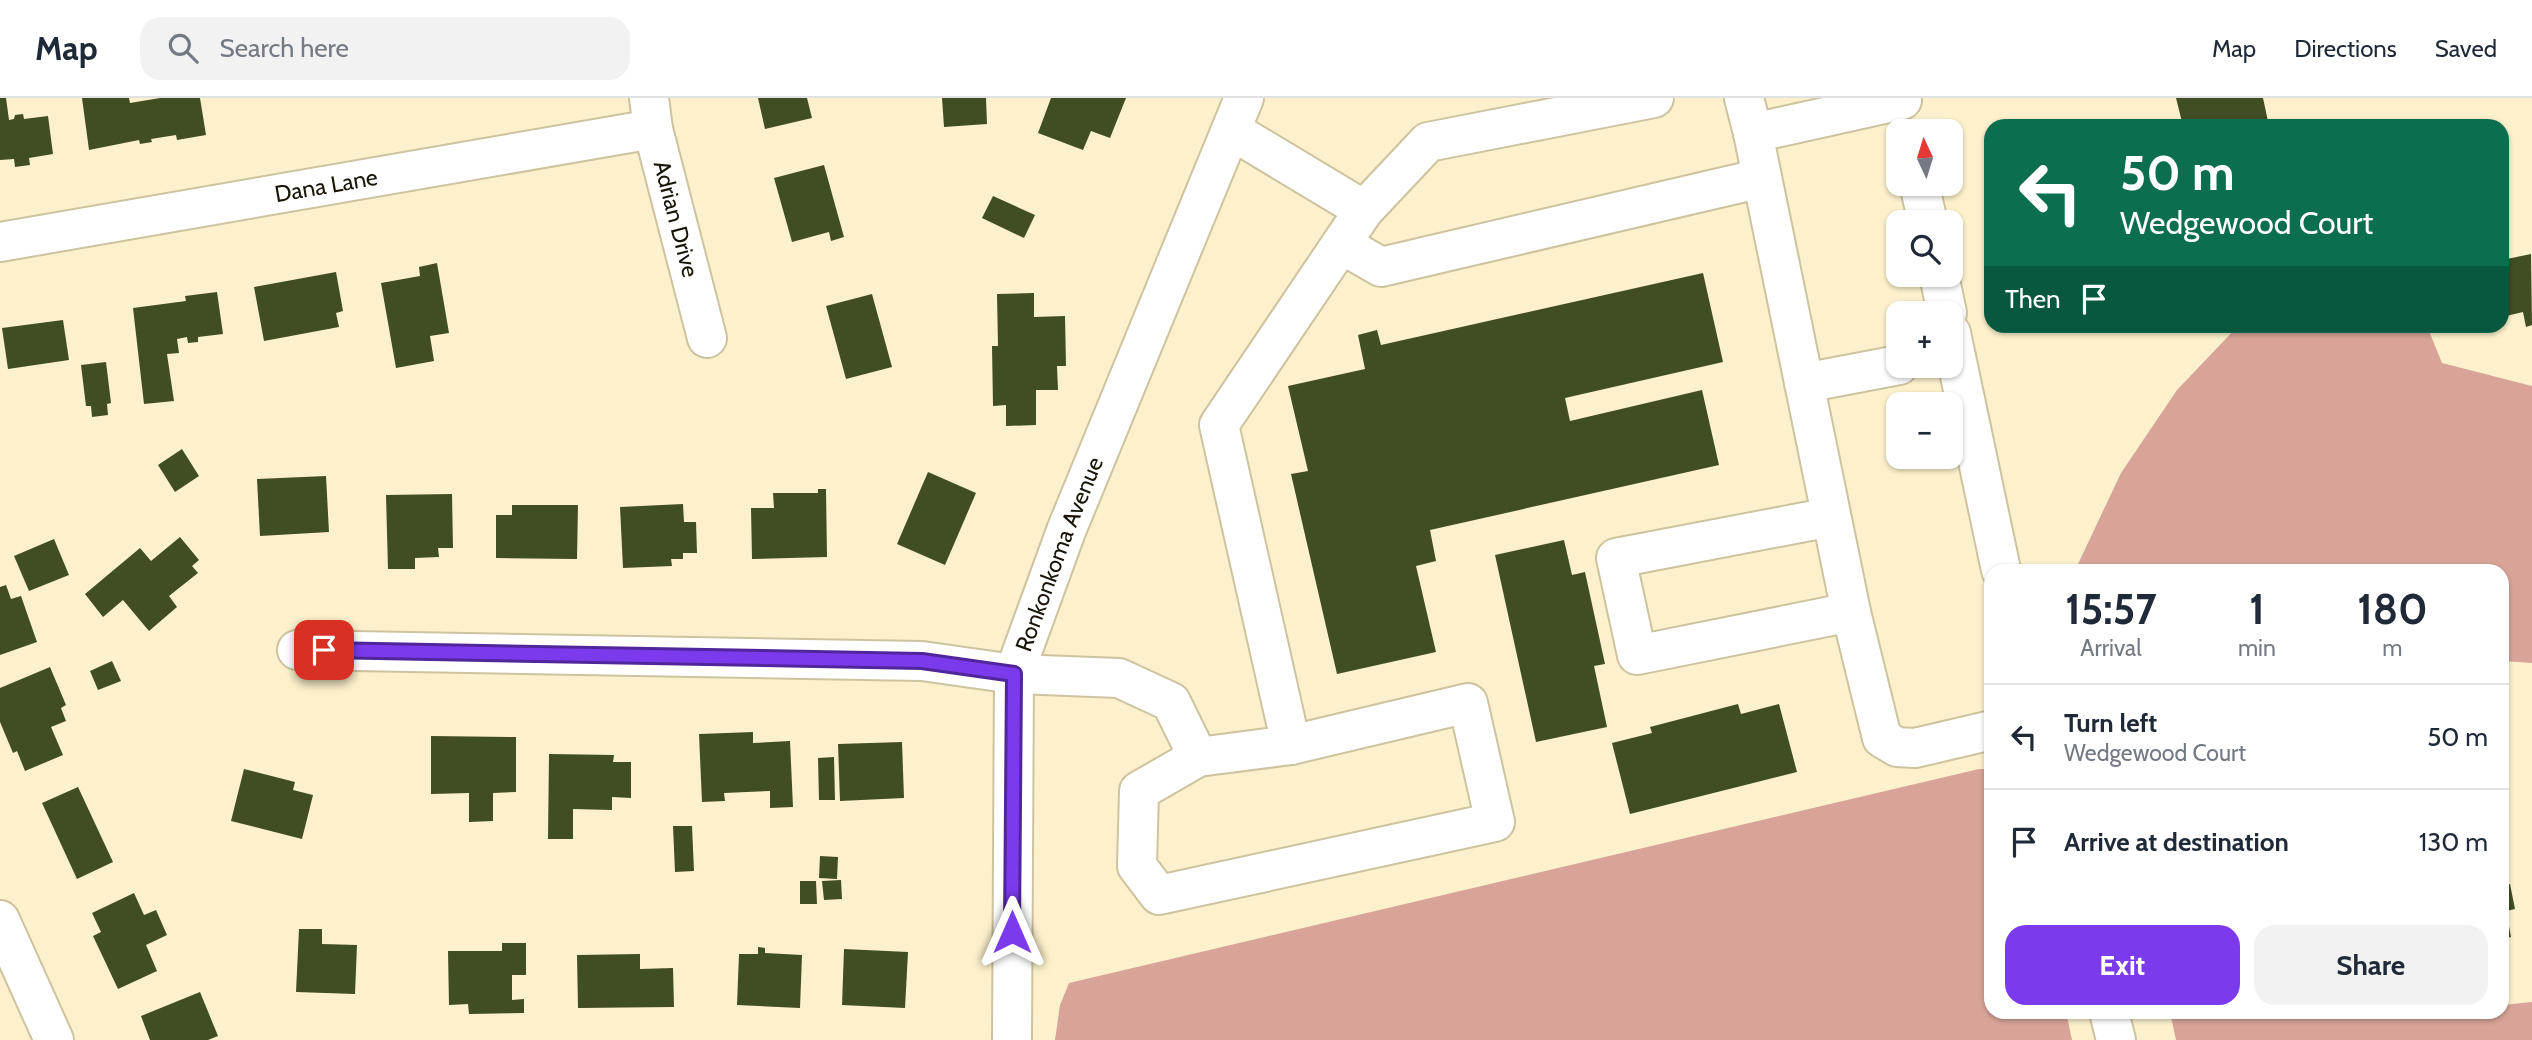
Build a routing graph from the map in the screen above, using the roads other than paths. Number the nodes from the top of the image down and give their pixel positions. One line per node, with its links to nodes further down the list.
1 (1654, 98): 7 (street)
2 (1904, 110): 5 (street)
3 (651, 114): 8 (street, Dana Lane); 10 (street, Adrian Drive)
4 (1238, 114): 7 (street); 18 (street, Ronkonkoma Avenue)
5 (1749, 115): 6 (street)
6 (1762, 177): 9 (street); 13 (street)
7 (1364, 210): 9 (street)
8 (0, 242)
9 (1341, 244): 20 (street)
10 (707, 338)
11 (1886, 367): 13 (street)
12 (1960, 378): 15 (street)
13 (1804, 383): 14 (street)
14 (1831, 517): 16 (street); 16 (street)
15 (2000, 564)
16 (1851, 612): 19 (street)
17 (297, 650): 18 (street)
18 (1014, 674): 21 (street); 25 (street, Ronkonkoma Avenue)
19 (1984, 732)
20 (1291, 745): 21 (street); 21 (street)
21 (1198, 757)
22 (0, 920): 24 (street)
23 (2111, 1019): 26 (street)
24 (54, 1040)
25 (1012, 1040)
26 (2116, 1040)

